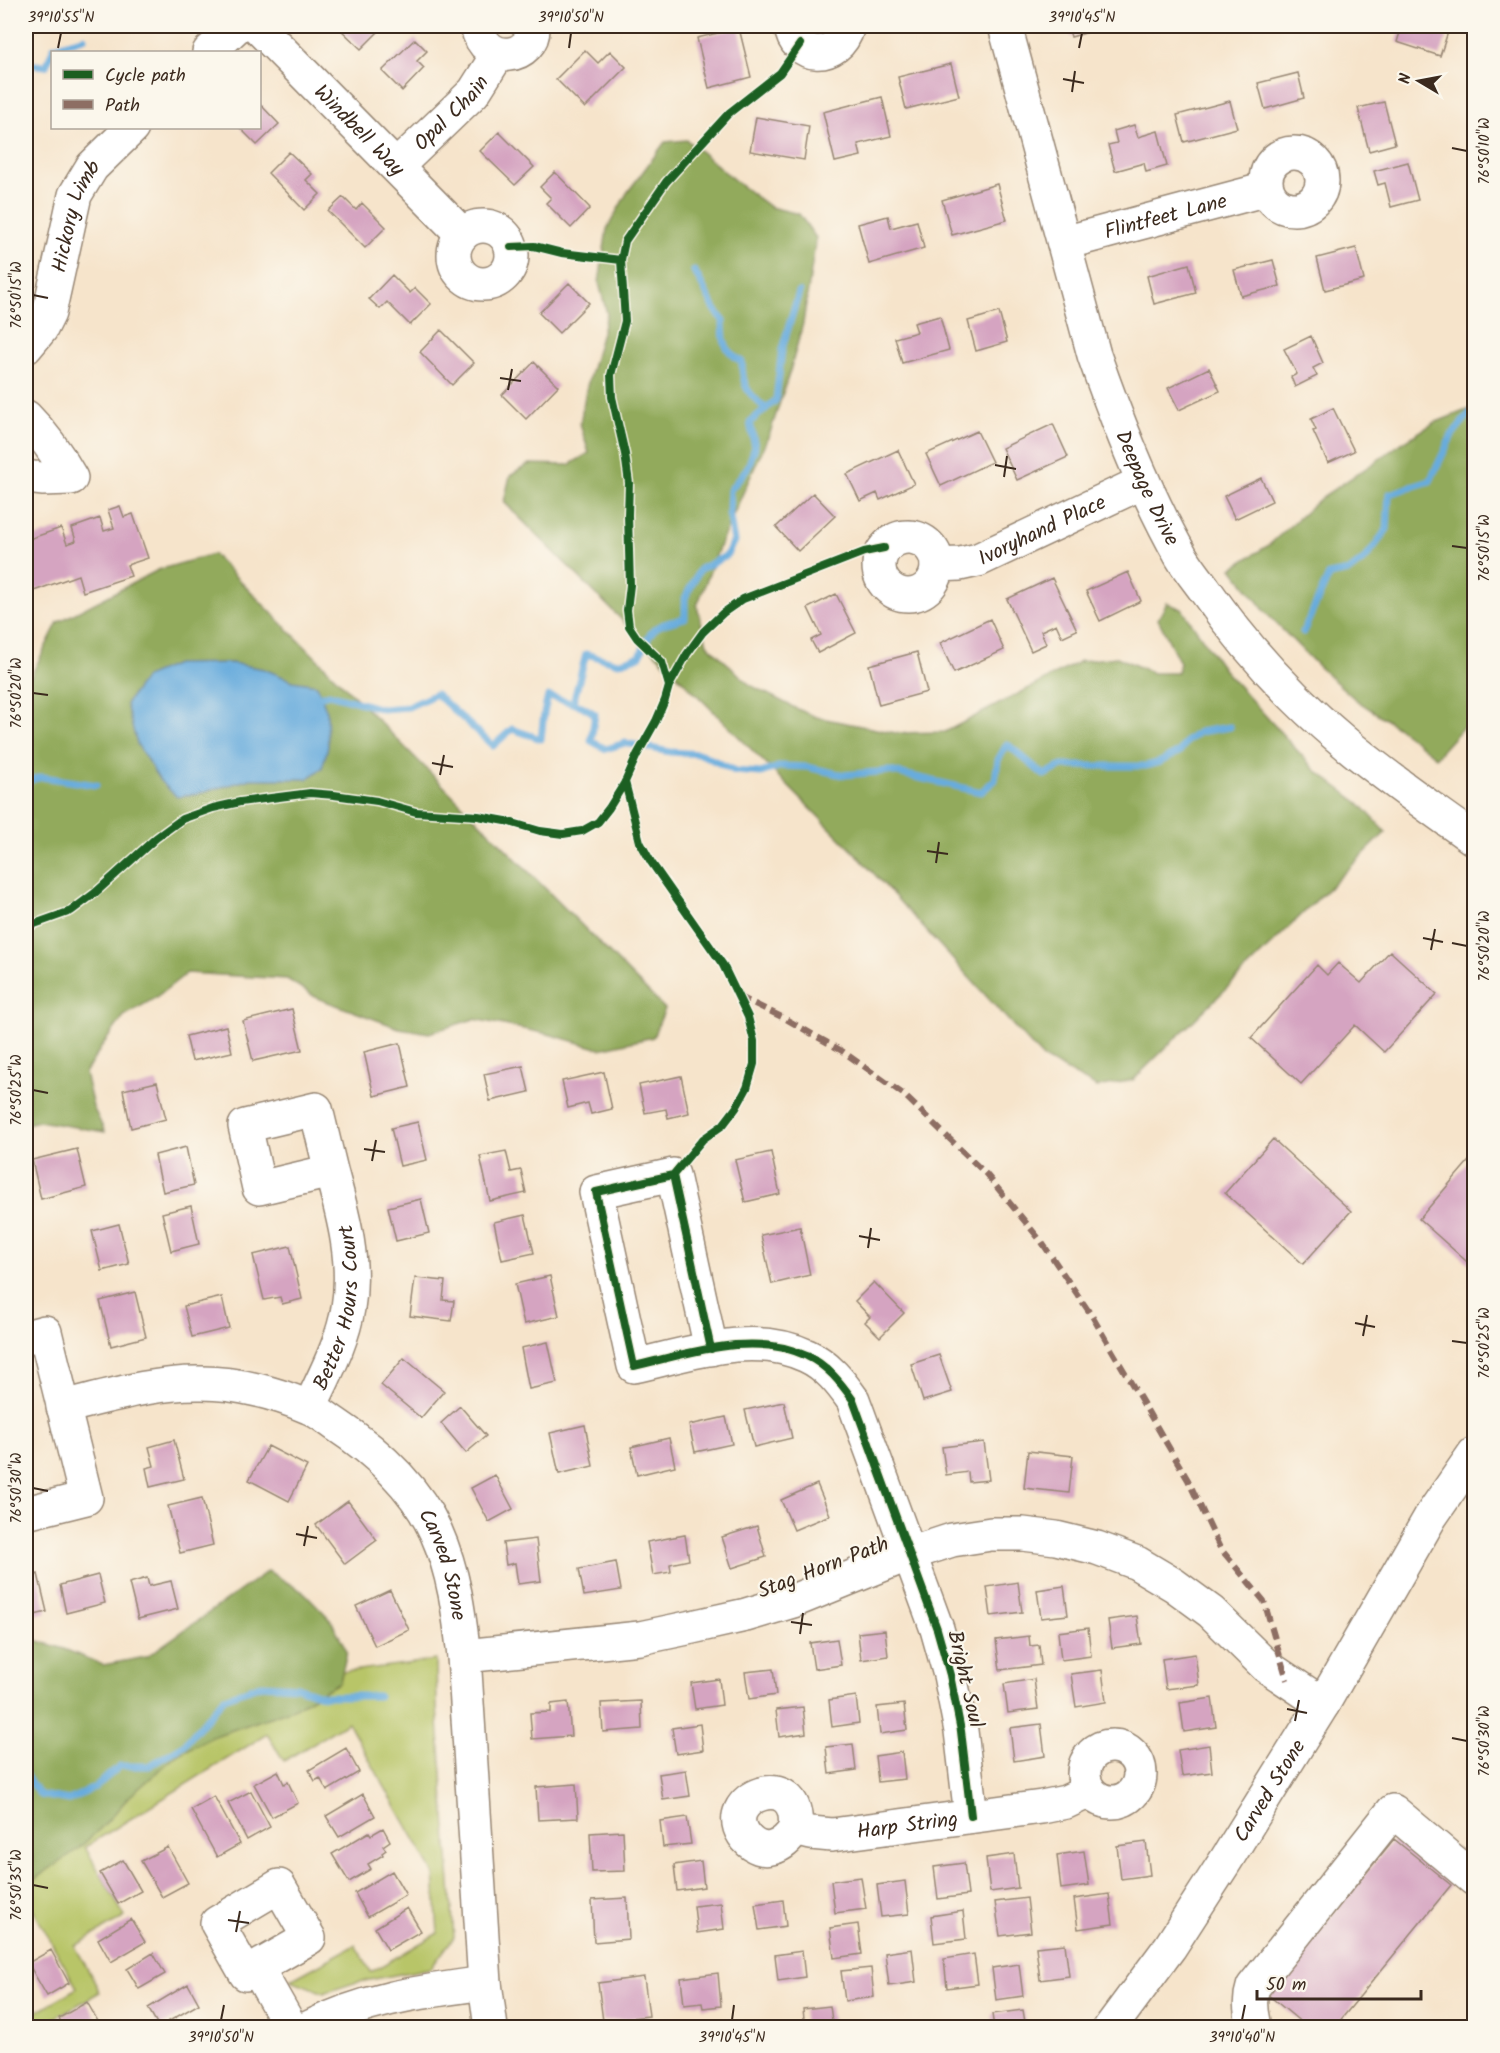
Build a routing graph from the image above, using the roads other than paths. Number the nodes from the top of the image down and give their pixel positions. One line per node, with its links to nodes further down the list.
1 (237, 26): 8 (street)
2 (257, 26): 11 (street, Windbell Way)
3 (477, 26): 9 (street, Opal Chain)
4 (533, 26): 9 (street, Opal Chain)
5 (791, 26): 6 (street)
6 (848, 26)
7 (1005, 26): 14 (street, Deepage Drive)
8 (210, 51)
9 (498, 54): 11 (street, Opal Chain)
10 (131, 129): 15 (street, Hickory Limb)
11 (397, 166): 13 (street, Windbell Way)
12 (1267, 189): 14 (street, Flintfeet Lane)
13 (462, 234)
14 (1064, 243): 18 (street, Deepage Drive)
15 (26, 347)
16 (26, 417): 17 (street)
17 (26, 477)
18 (1143, 482): 19 (street, Ivoryhand Place); 20 (street, Deepage Drive)
19 (937, 565)
20 (1474, 839)
21 (331, 1171): 25 (street, Better Hours Court)
22 (26, 1337): 24 (street)
23 (711, 1349): 23 (street, Bright Soul); 28 (street, Bright Soul)
24 (63, 1407): 25 (street, Carved Stone); 27 (street)
25 (310, 1407): 29 (street, Carved Stone)
26 (1474, 1454): 30 (street, Carved Stone)
27 (26, 1513)
28 (909, 1554): 29 (street, Stag Horn Path); 30 (street, Stag Horn Path); 32 (street, Bright Soul)
29 (464, 1656): 36 (street, Carved Stone)
30 (1323, 1704): 41 (street, Carved Stone)
31 (1089, 1791): 32 (street, Harp String)
32 (971, 1816): 33 (street, Harp String)
33 (795, 1829)
34 (1474, 1879): 37 (street)
35 (257, 1968): 38 (street)
36 (485, 1983): 39 (street); 40 (street, Carved Stone)
37 (1251, 2026)
38 (291, 2028)
39 (308, 2028)
40 (491, 2028)
41 (1110, 2028)

